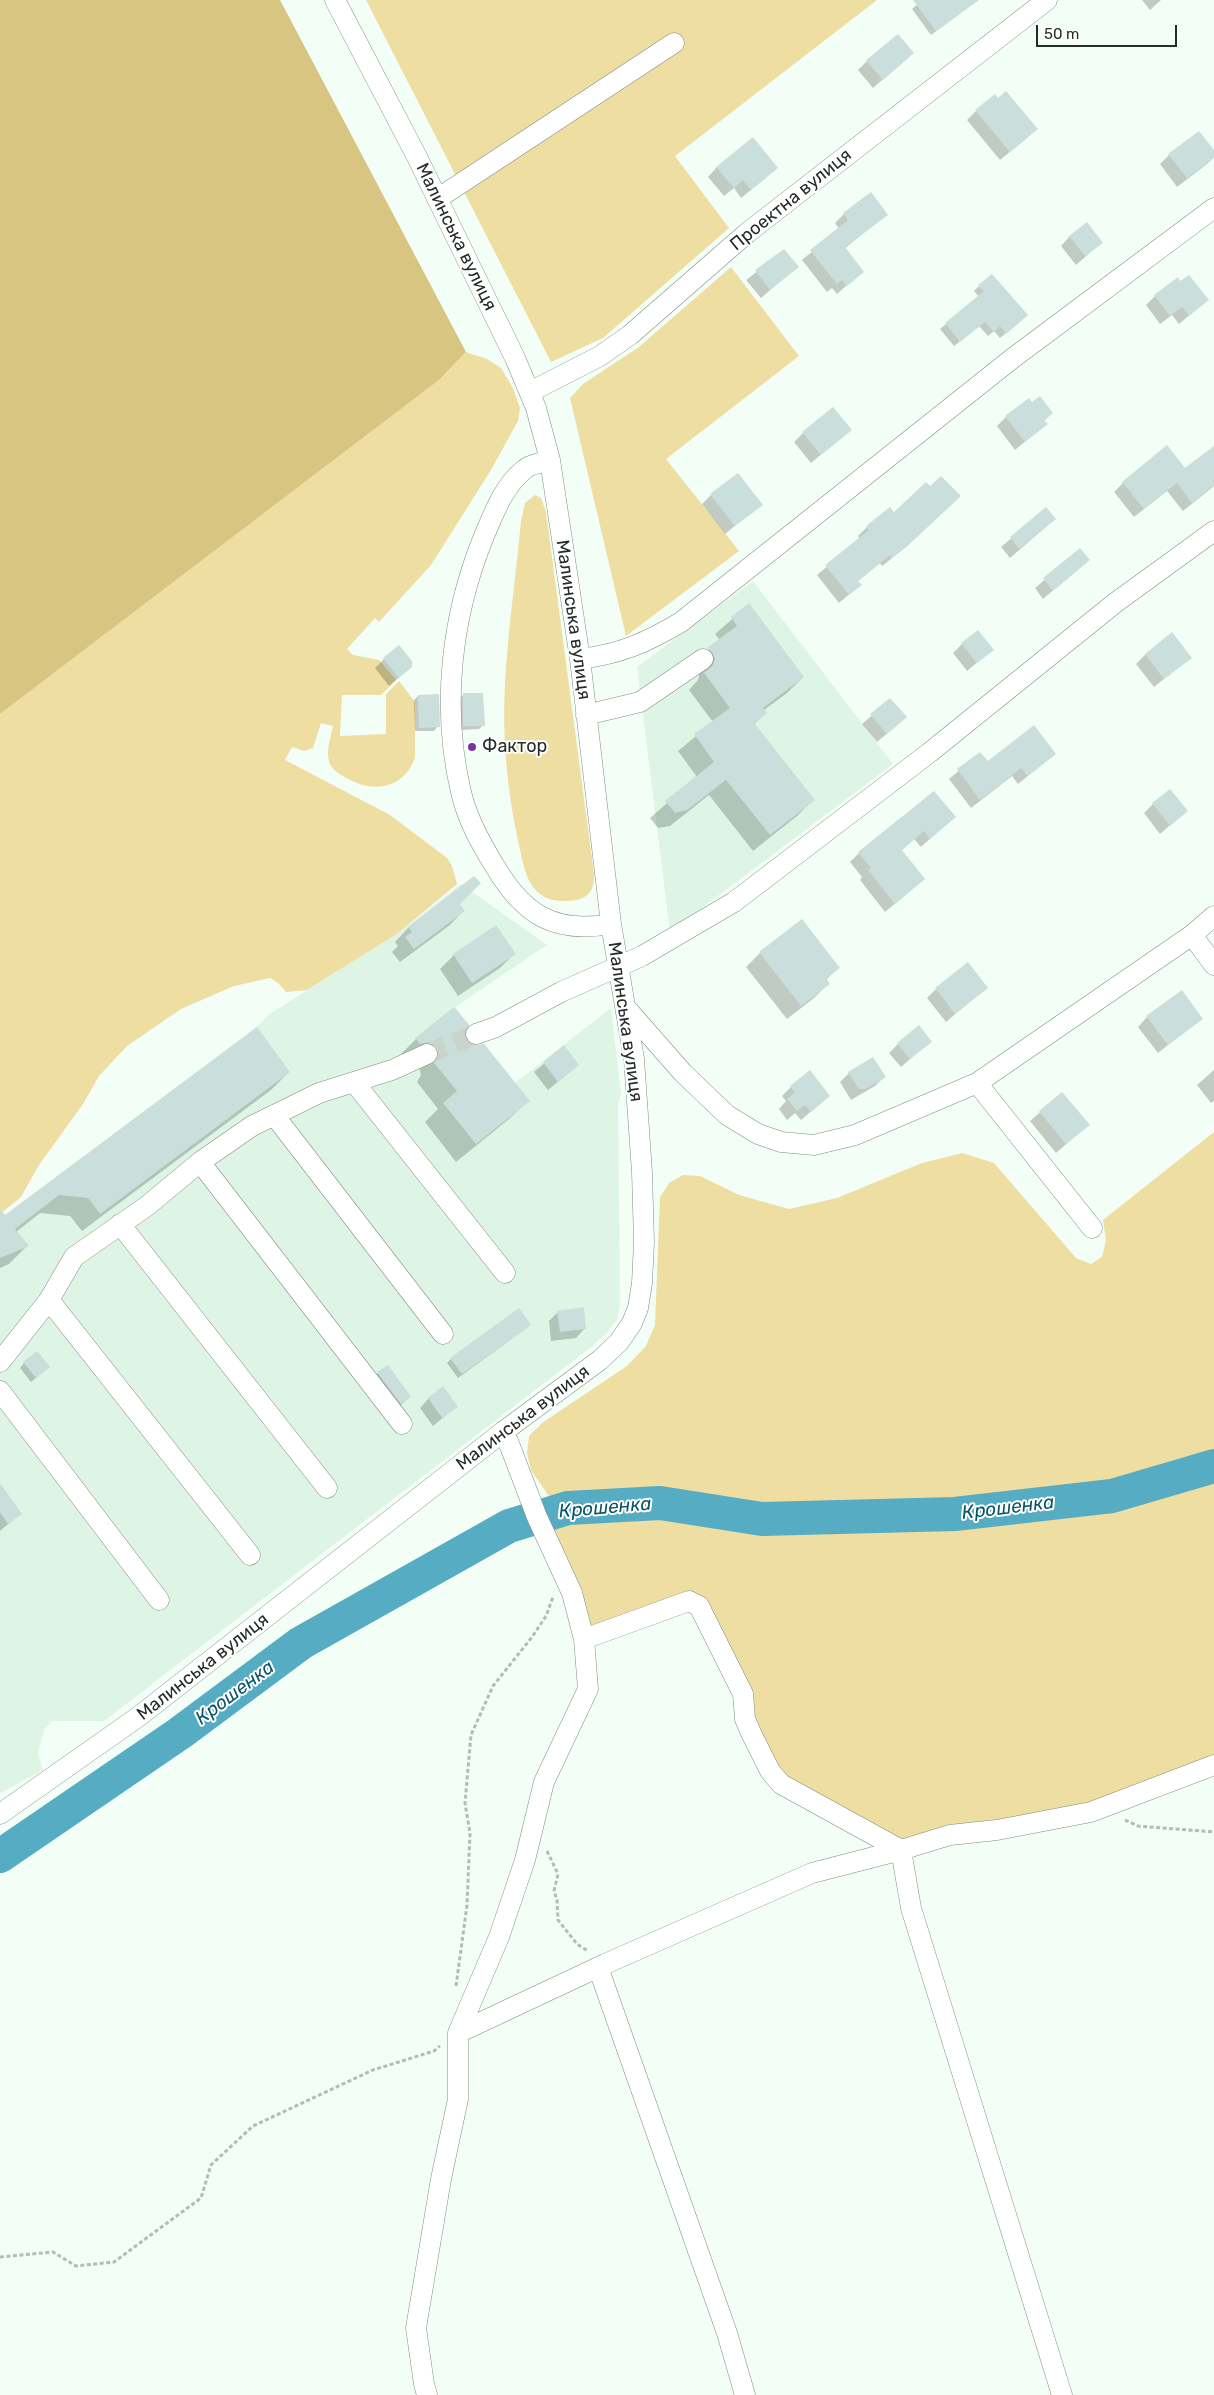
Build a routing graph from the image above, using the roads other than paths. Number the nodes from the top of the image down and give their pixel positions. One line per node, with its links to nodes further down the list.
1 (335, 0): 4 (street, Малинська вулиця)
2 (1047, 0): 6 (street, Проектна вулиця)
3 (674, 43): 4 (street)
4 (437, 199): 6 (street, Малинська вулиця)
5 (1214, 208): 9 (street)
6 (530, 392): 7 (street, Малинська вулиця)
7 (550, 460): 9 (street, Малинська вулиця); 13 (street)
8 (1214, 531): 16 (street)
9 (580, 659): 11 (street, Малинська вулиця)
10 (703, 659): 11 (street)
11 (586, 715): 13 (street, Малинська вулиця)
12 (1214, 916): 14 (street)
13 (611, 924): 16 (street, Малинська вулиця)
14 (1192, 935): 15 (street); 21 (street)
15 (1214, 965)
16 (619, 966): 17 (street, Малинська вулиця); 18 (street)
17 (626, 1007): 21 (street); 33 (street, Малинська вулиця)
18 (476, 1034)
19 (427, 1054): 20 (street)
20 (354, 1082): 22 (street); 26 (street)
21 (977, 1083): 25 (street)
22 (274, 1115): 23 (street); 28 (street)
23 (200, 1162): 24 (street); 32 (street)
24 (120, 1224): 27 (street); 34 (street)
25 (1092, 1228)
26 (505, 1273)
27 (49, 1300): 29 (street); 35 (street)
28 (443, 1334)
29 (0, 1362)
30 (0, 1391): 31 (street)
31 (8, 1416): 36 (street)
32 (402, 1424)
33 (506, 1436): 37 (street); 39 (street, Малинська вулиця)
34 (327, 1488)
35 (250, 1555)
36 (159, 1600)
37 (584, 1639): 40 (street); 42 (street)
38 (1214, 1765): 40 (street)
39 (0, 1814)
40 (901, 1850): 41 (street); 45 (street)
41 (605, 1964): 42 (street); 44 (street)
42 (458, 2033): 43 (street)
43 (428, 2395)
44 (746, 2395)
45 (1062, 2395)

